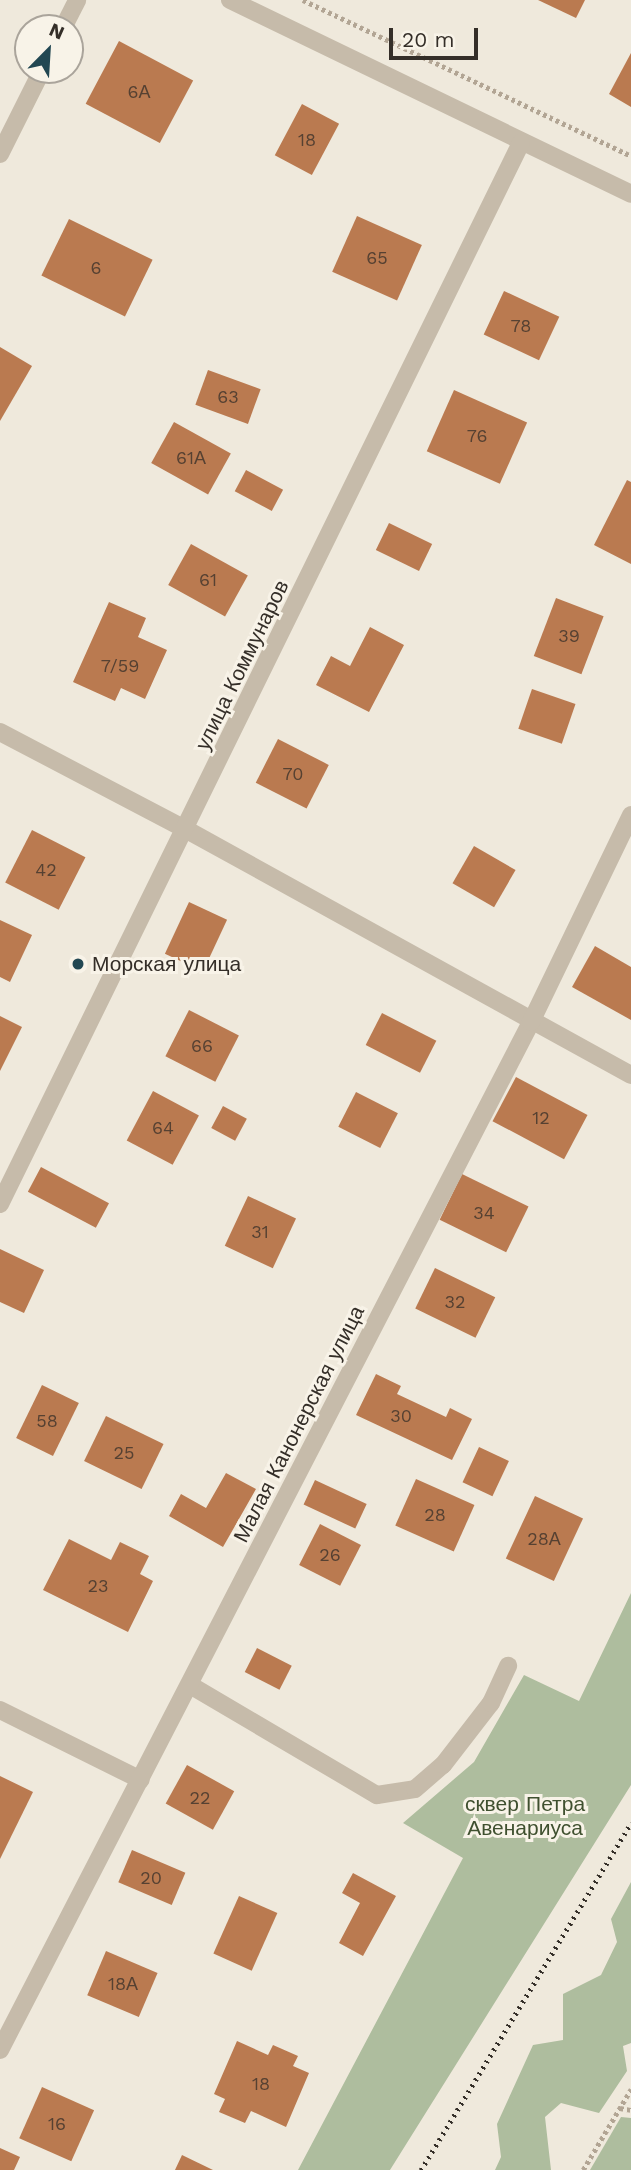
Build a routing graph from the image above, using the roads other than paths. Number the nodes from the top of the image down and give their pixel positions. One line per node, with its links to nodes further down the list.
1 (230, 0): 3 (street)
2 (35, 84): 4 (street)
3 (521, 143): 5 (street); 8 (street, улица Коммунаров)
4 (0, 154)
5 (631, 194)
6 (0, 732): 8 (street)
7 (631, 815): 9 (street, Малая Канонерская улица)
8 (187, 830): 9 (street); 11 (street, улица Коммунаров)
9 (531, 1023): 10 (street); 13 (street, Малая Канонерская улица)
10 (631, 1075)
11 (0, 1204)
12 (508, 1666): 13 (street)
13 (190, 1685): 15 (street, Малая Канонерская улица)
14 (0, 1710): 15 (street)
15 (141, 1780): 16 (street, Малая Канонерская улица)
16 (0, 2050)

